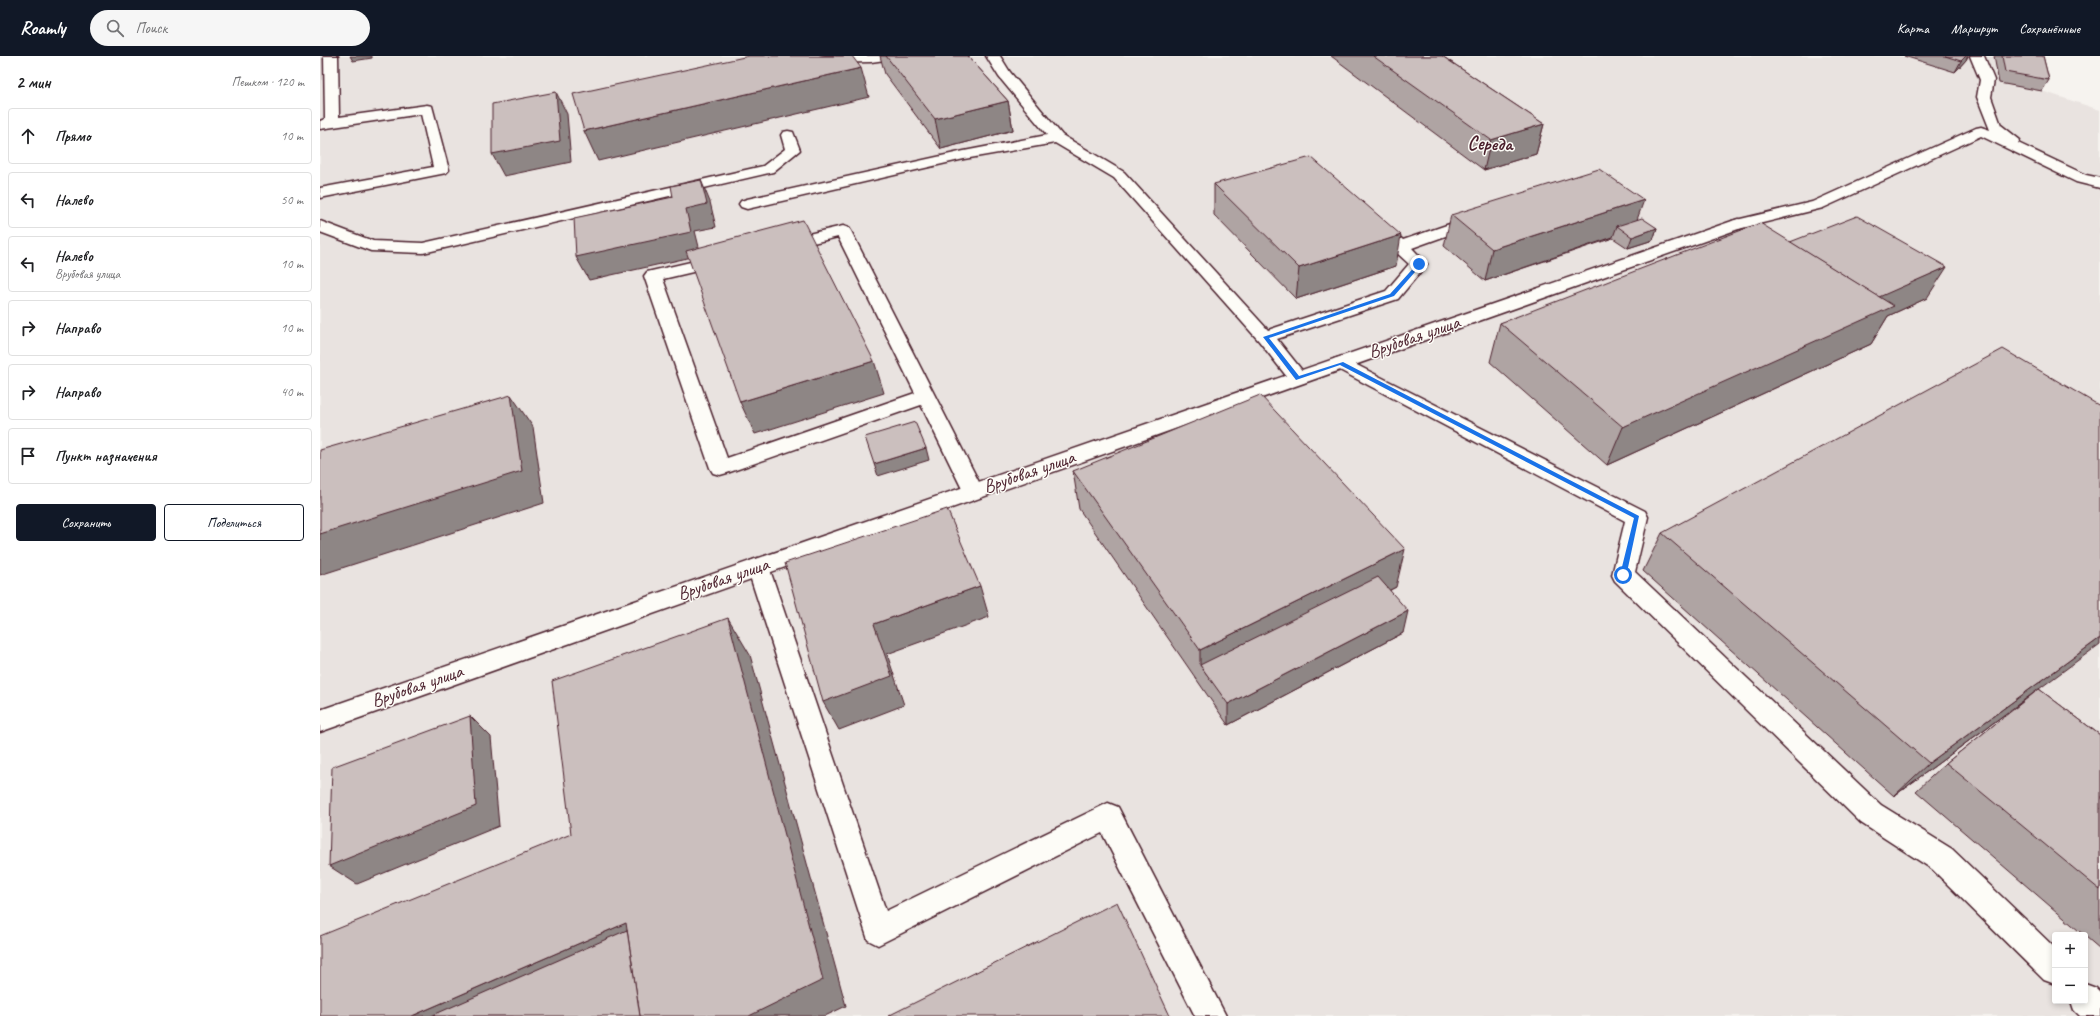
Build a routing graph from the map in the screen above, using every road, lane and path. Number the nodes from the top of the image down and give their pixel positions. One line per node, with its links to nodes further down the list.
1 (331, 56): 6 (street)
2 (887, 56): 5 (street)
3 (993, 56): 8 (street)
4 (1976, 56): 9 (street)
5 (808, 63)
6 (326, 124): 11 (street)
7 (788, 135): 15 (street)
8 (1057, 138): 12 (street); 19 (street)
9 (2037, 158): 10 (street); 20 (street, Врубовая улица)
10 (2100, 183)
11 (320, 193)
12 (747, 204)
13 (1366, 216): 16 (street)
14 (1488, 216): 16 (street)
15 (320, 226)
16 (1400, 247): 19 (street)
17 (767, 249): 22 (street)
18 (737, 256): 22 (street)
19 (1265, 337): 21 (street)
20 (1341, 363): 21 (street, Врубовая улица); 26 (street)
21 (1298, 378): 23 (street, Врубовая улица)
22 (926, 396): 23 (street)
23 (974, 492): 24 (street, Врубовая улица)
24 (758, 567): 25 (street, Врубовая улица); 29 (street)
25 (320, 720)
26 (2054, 968)
27 (2088, 1002): 28 (street)
28 (2100, 1014)
29 (1210, 1016)

